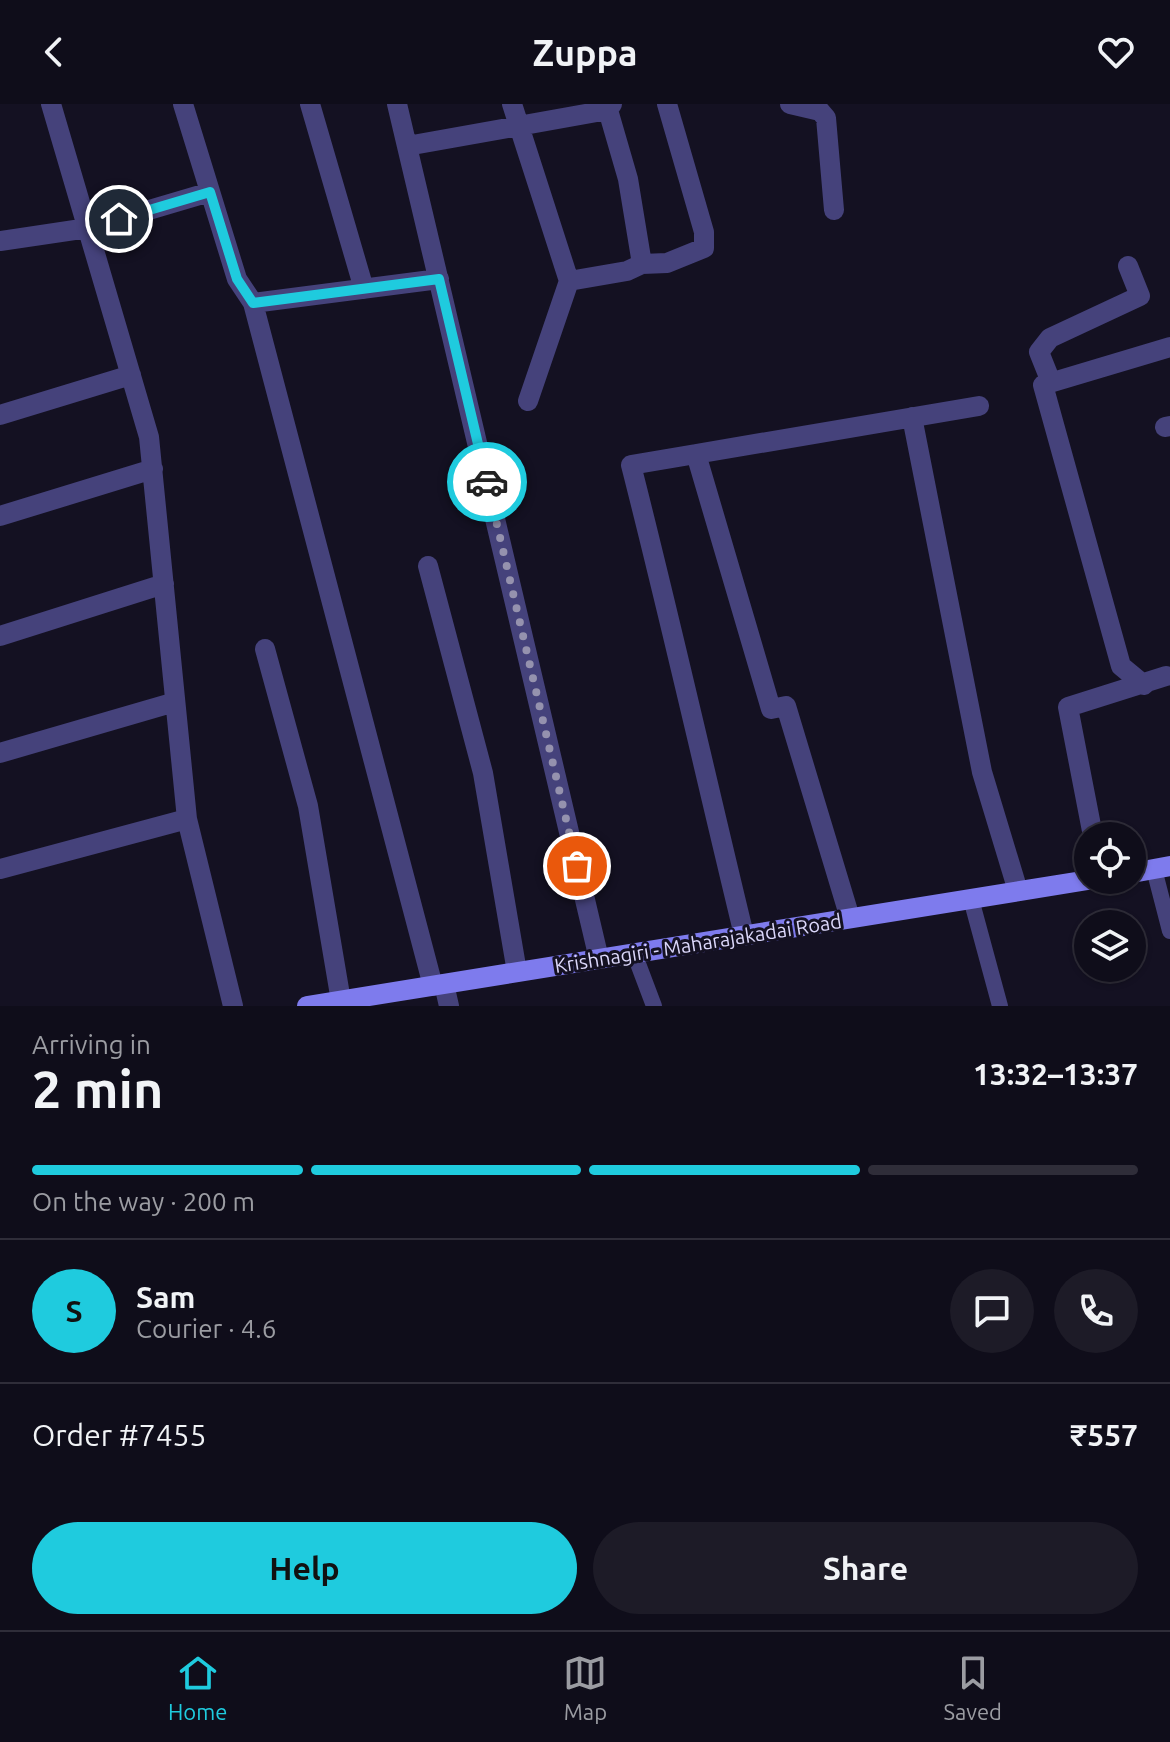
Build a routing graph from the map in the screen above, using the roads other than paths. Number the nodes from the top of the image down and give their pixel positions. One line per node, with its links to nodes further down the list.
1 (51, 104): 14 (street)
2 (183, 104): 12 (street)
3 (310, 104): 20 (street)
4 (397, 104): 11 (street)
5 (512, 104): 10 (street)
6 (667, 104): 16 (street)
7 (790, 104): 9 (street)
8 (610, 107): 10 (street); 16 (street)
9 (821, 108): 13 (street)
10 (518, 126): 11 (street); 19 (street)
11 (407, 146): 18 (street)
12 (210, 192): 14 (street); 21 (street)
13 (834, 210)
14 (88, 228): 15 (street); 23 (street)
15 (0, 241)
16 (642, 264): 19 (street)
17 (1128, 266): 24 (street)
18 (439, 279): 20 (street); 51 (street)
19 (569, 281): 25 (street)
20 (364, 289): 21 (street)
21 (253, 303): 53 (street)
22 (1170, 347): 24 (street)
23 (131, 375): 27 (street); 30 (street)
24 (1051, 382): 37 (street)
25 (528, 401)
26 (979, 406): 28 (street)
27 (0, 415)
28 (912, 417): 29 (street); 45 (street)
29 (696, 454): 47 (street); 49 (street)
30 (153, 469): 31 (street); 33 (street)
31 (0, 516)
32 (428, 566): 52 (street)
33 (164, 584): 34 (street); 38 (street)
34 (0, 636)
35 (265, 649): 54 (street)
36 (1169, 680): 37 (street)
37 (1144, 685): 41 (street)
38 (175, 702): 39 (street); 40 (street)
39 (0, 753)
40 (187, 819): 43 (street); 55 (street)
41 (1090, 822)
42 (1162, 868): 48 (street)
43 (0, 869)
44 (1074, 882): 45 (main road, Krishnagiri - Maharajakadai Road)
45 (1018, 891): 46 (main road, Krishnagiri - Maharajakadai Road)
46 (971, 899): 47 (main road, Krishnagiri - Maharajakadai Road); 59 (street)
47 (850, 918): 49 (main road, Krishnagiri - Maharajakadai Road)
48 (1170, 931)
49 (744, 935): 50 (main road, Krishnagiri - Maharajakadai Road)
50 (634, 953): 51 (main road, Krishnagiri - Maharajakadai Road); 58 (street)
51 (599, 959): 52 (main road, Krishnagiri - Maharajakadai Road)
52 (517, 972): 53 (main road, Krishnagiri - Maharajakadai Road)
53 (439, 985): 54 (main road, Krishnagiri - Maharajakadai Road); 57 (street)
54 (341, 1001): 56 (main road, Krishnagiri - Maharajakadai Road)
55 (233, 1006)
56 (307, 1006)
57 (449, 1006)
58 (654, 1006)
59 (1000, 1006)

